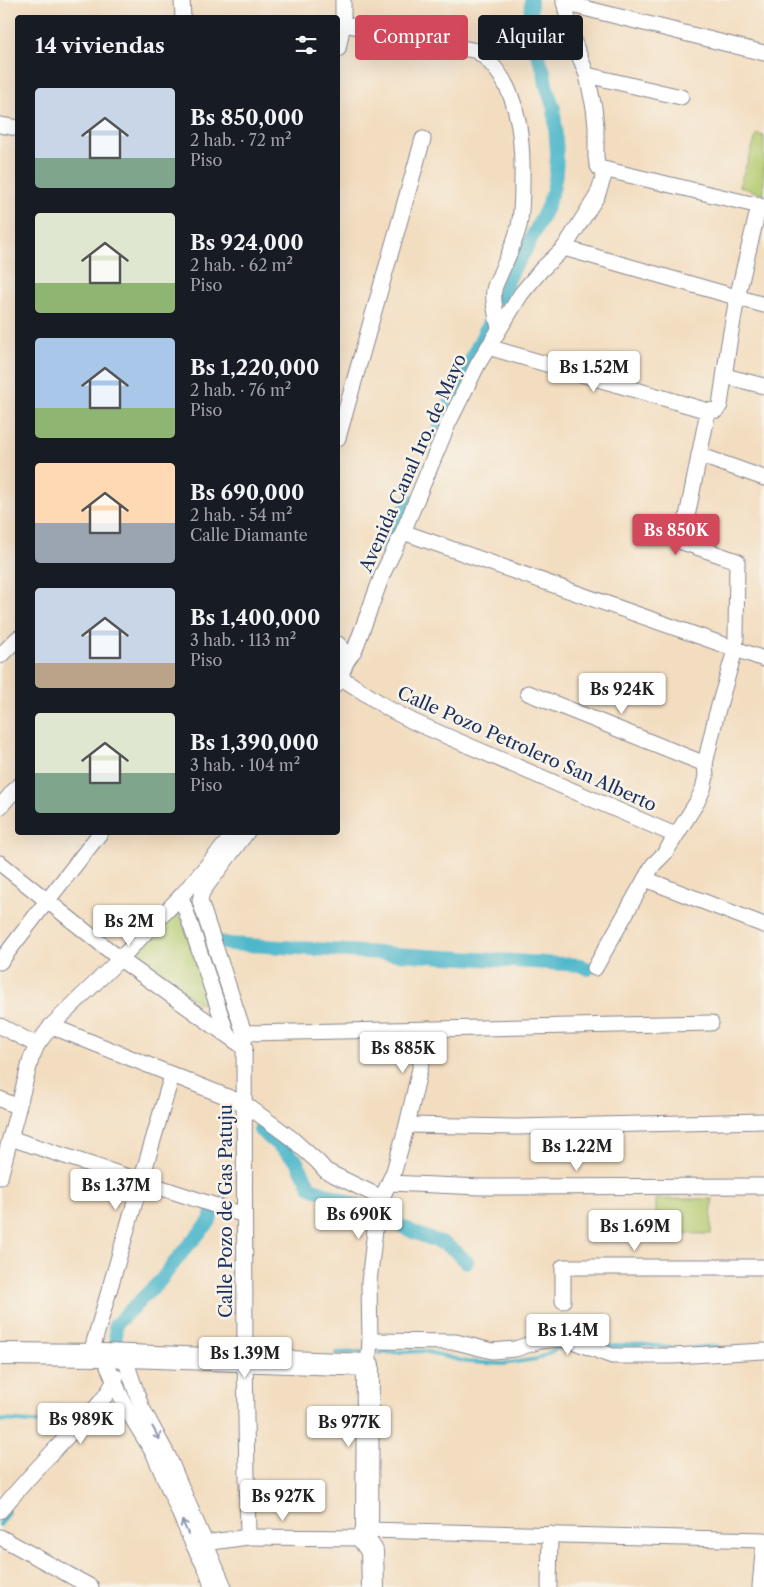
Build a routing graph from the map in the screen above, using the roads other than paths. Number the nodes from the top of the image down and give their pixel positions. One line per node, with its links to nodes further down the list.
1 (182, 0): 4 (street)
2 (343, 0): 5 (street)
3 (564, 1): 7 (street); 8 (street)
4 (183, 15)
5 (343, 24): 6 (street); 18 (street)
6 (340, 39)
7 (764, 53)
8 (586, 75): 9 (street); 13 (street)
9 (681, 97)
10 (0, 125): 11 (street)
11 (15, 128)
12 (423, 139): 23 (street)
13 (606, 170): 14 (street); 15 (street, Avenida Canal 1ro. de Mayo)
14 (762, 206): 16 (street)
15 (564, 248): 16 (street); 18 (street, Avenida Canal 1ro. de Mayo)
16 (737, 298): 17 (street); 20 (street)
17 (764, 305)
18 (499, 328): 19 (street, Avenida Canal 1ro. de Mayo)
19 (488, 347): 22 (street); 26 (street, Avenida Canal 1ro. de Mayo)
20 (725, 376): 21 (street); 22 (street)
21 (764, 386)
22 (708, 410): 24 (street)
23 (340, 431)
24 (699, 455): 25 (street); 28 (street)
25 (764, 478)
26 (402, 532): 28 (street); 31 (street, Avenida Canal 1ro. de Mayo)
27 (15, 641): 29 (street)
28 (735, 650): 30 (street); 34 (street)
29 (0, 656)
30 (764, 659)
31 (340, 677)
32 (340, 681): 40 (street, Calle Pozo Petrolero San Alberto)
33 (528, 693): 34 (street)
34 (705, 764): 40 (street)
35 (15, 790): 36 (street)
36 (0, 807)
37 (99, 835): 44 (street)
38 (232, 835): 43 (street)
39 (244, 835): 54 (street, Calle Pozo de Gas Patuju)
40 (675, 835): 42 (street)
41 (0, 863): 44 (street)
42 (645, 880): 45 (street); 48 (street)
43 (181, 896): 46 (street); 53 (street)
44 (47, 901): 46 (street); 47 (street)
45 (764, 926)
46 (120, 960): 51 (street); 53 (street)
47 (0, 962)
48 (595, 968)
49 (711, 1023): 52 (street)
50 (0, 1026): 55 (street)
51 (51, 1026): 55 (street); 56 (street)
52 (429, 1029): 54 (street); 61 (street)
53 (226, 1034): 54 (street)
54 (244, 1041): 58 (street, Calle Pozo de Gas Patuju)
55 (37, 1045): 59 (street)
56 (172, 1075): 58 (street); 64 (street)
57 (0, 1099): 59 (street)
58 (245, 1104): 67 (street); 68 (street, Calle Pozo de Gas Patuju)
59 (18, 1107): 62 (street)
60 (764, 1121): 61 (street)
61 (407, 1125): 65 (street)
62 (10, 1138): 63 (street); 64 (street)
63 (0, 1177)
64 (140, 1180): 68 (street); 74 (street)
65 (388, 1183): 66 (street); 67 (street)
66 (764, 1186)
67 (382, 1198): 71 (street)
68 (244, 1215): 75 (street, Calle Pozo de Gas Patuju)
69 (764, 1267): 70 (street)
70 (563, 1300)
71 (370, 1341): 72 (street); 76 (street)
72 (764, 1352)
73 (0, 1354): 74 (street)
74 (106, 1355): 75 (street); 77 (street); 83 (street, one-way to 83)
75 (244, 1360): 76 (street); 82 (street, Calle Pozo de Gas Patuju)
76 (368, 1365): 79 (street)
77 (114, 1382): 78 (street); 86 (street, one-way to 77)
78 (0, 1511)
79 (365, 1534): 80 (street); 82 (street); 87 (street)
80 (550, 1534): 84 (street); 88 (street)
81 (0, 1537): 85 (street)
82 (248, 1537): 83 (street)
83 (205, 1543): 86 (street)
84 (764, 1545): 89 (street)
85 (91, 1587)
86 (220, 1587)
87 (373, 1587)
88 (549, 1587)
89 (760, 1587)

